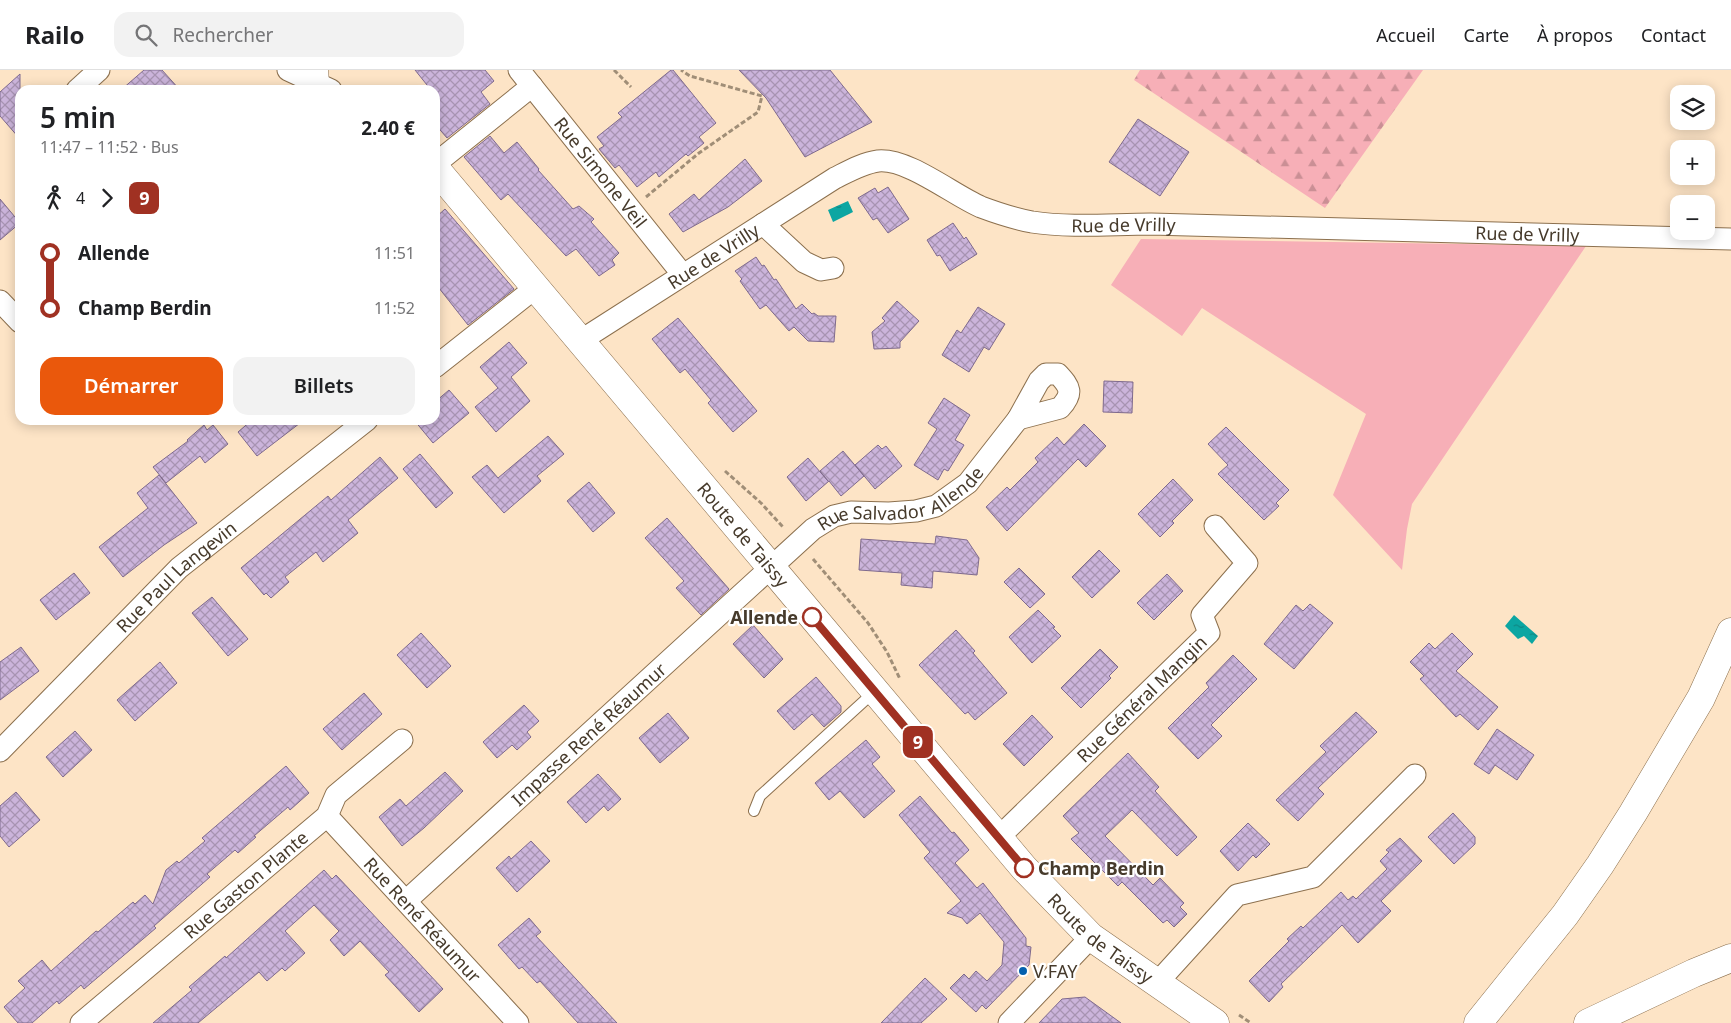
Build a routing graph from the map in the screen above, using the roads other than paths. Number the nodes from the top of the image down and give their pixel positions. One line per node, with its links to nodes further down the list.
1 (99, 70): 5 (street)
2 (288, 70): 4 (street)
3 (526, 78): 6 (street); 11 (street, Rue Simone Veil)
4 (320, 81)
5 (82, 85)
6 (440, 159)
7 (440, 174): 12 (main road, Route de Taissy)
8 (762, 224): 9 (street, Rue de Vrilly); 10 (street); 11 (street, Rue de Vrilly)
9 (1731, 239)
10 (833, 268)
11 (683, 275): 15 (street, Rue de Vrilly)
12 (535, 288): 15 (main road, Route de Taissy); 16 (street)
13 (0, 301): 14 (street)
14 (15, 317)
15 (580, 341): 20 (main road, Route de Taissy)
16 (440, 363)
17 (1018, 419): 20 (street, Rue Salvador Allende)
18 (361, 425): 26 (street, Rue Paul Langevin)
19 (1215, 526): 30 (street, Rue Général Mangin)
20 (770, 567): 23 (main road, Route de Taissy); 31 (street, Impasse René Réaumur)
21 (1731, 632): 24 (main road)
22 (1731, 657): 24 (main road)
23 (874, 691): 28 (lane); 30 (main road, Route de Taissy)
24 (1701, 698): 39 (main road)
25 (402, 740): 29 (street, Rue Gaston Plante)
26 (0, 751)
27 (1415, 775): 34 (street)
28 (754, 811)
29 (327, 816): 31 (street, Rue René Réaumur); 36 (street, Rue Gaston Plante)
30 (998, 838): 32 (main road, Route de Taissy)
31 (406, 900): 37 (street, Rue René Réaumur)
32 (1090, 937): 34 (main road, Route de Taissy); 38 (street)
33 (1731, 958): 40 (main road)
34 (1157, 983): 35 (main road, Route de Taissy)
35 (1225, 1017)
36 (81, 1023)
37 (518, 1023)
38 (1009, 1023)
39 (1478, 1023)
40 (1588, 1023)

